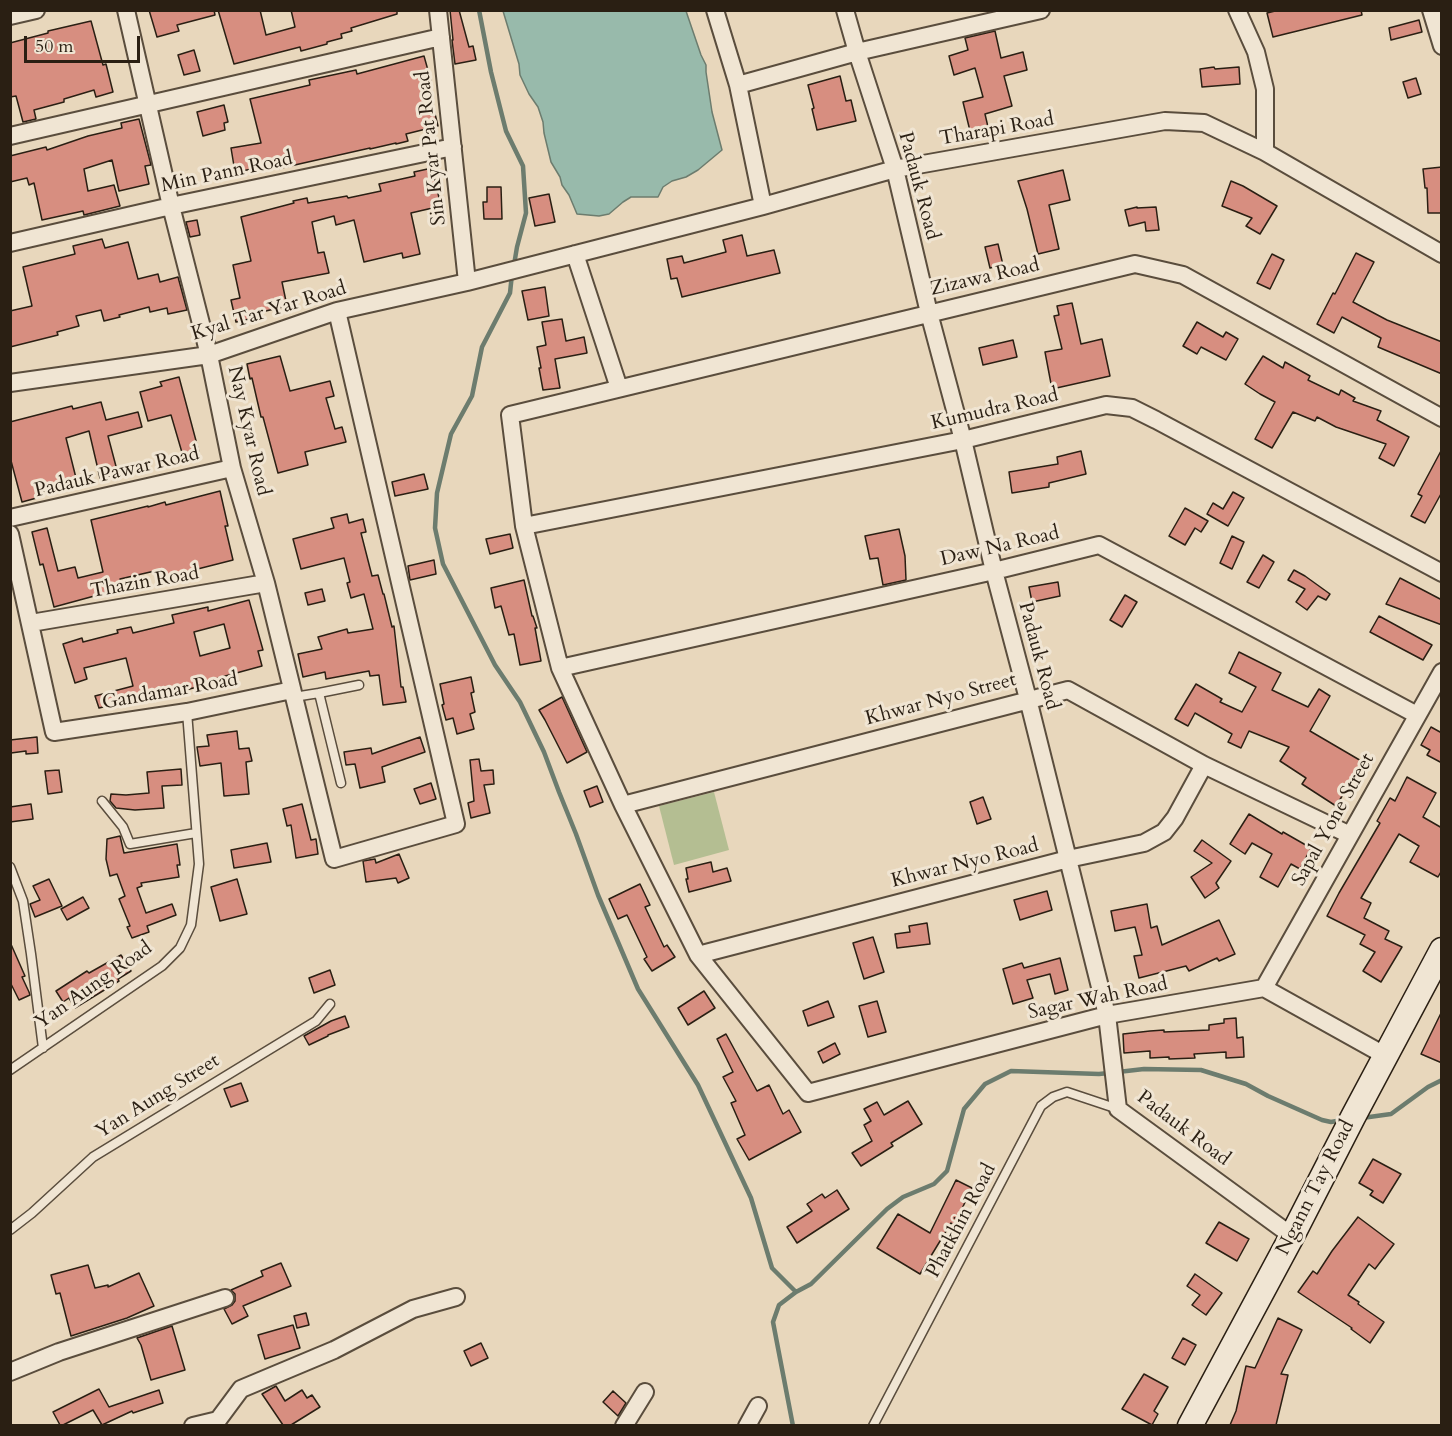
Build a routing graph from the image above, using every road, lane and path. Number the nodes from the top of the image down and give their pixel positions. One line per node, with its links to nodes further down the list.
1 (36, 10): 9 (street)
2 (126, 10): 14 (street, Nay Kyar Road)
3 (438, 10): 10 (street, Sin Kyar Pat Road)
4 (715, 10): 13 (street)
5 (845, 10): 12 (street, Padauk Road)
6 (1041, 10): 12 (street)
7 (1237, 10): 17 (street)
8 (1431, 10): 11 (street)
9 (10, 16)
10 (441, 37): 14 (street); 16 (street, Sin Kyar Pat Road)
11 (1442, 45)
12 (857, 52): 13 (street); 18 (street, Padauk Road)
13 (738, 85): 20 (street)
14 (148, 105): 15 (street); 19 (street, Nay Kyar Road)
15 (10, 136)
16 (453, 147): 19 (street, Min Pann Road); 24 (street, Sin Kyar Pat Road)
17 (1265, 152): 18 (street, Tharapi Road); 23 (street, Tharapi Road)
18 (895, 169): 20 (street, Tharapi Road); 26 (street, Padauk Road)
19 (171, 206): 21 (street, Min Pann Road); 27 (street, Nay Kyar Road)
20 (763, 206): 22 (street, Tharapi Road)
21 (10, 243)
22 (575, 254): 24 (street, Tharapi Road); 29 (street)
23 (1442, 254)
24 (467, 282): 25 (street, Kyal Tar Yar Road)
25 (337, 311): 27 (street, Kyal Tar Yar Road); 43 (street, Nay Kyar Road)
26 (928, 313): 29 (street, Zizawa Road); 30 (street, Zizawa Road); 31 (street, Padauk Road)
27 (209, 356): 28 (street, Kyal Tar Yar Road); 32 (street, Nay Kyar Road)
28 (10, 383)
29 (619, 388): 34 (street, Zizawa Road)
30 (1442, 418)
31 (963, 440): 34 (street, Kumudra Road); 36 (street, Padauk Road); 37 (street, Kumudra Road)
32 (232, 468): 33 (street, Padauk Pawar Road); 38 (street, Nay Kyar Road)
33 (10, 518)
34 (524, 526): 40 (street)
35 (10, 534): 39 (street)
36 (994, 571): 40 (street, Daw Na Road); 45 (street, Padauk Road); 47 (street, Daw Na Road)
37 (1442, 573)
38 (266, 583): 39 (street, Thazin Road); 43 (street, Nay Kyar Road)
39 (31, 623): 46 (street)
40 (560, 668): 51 (street)
41 (1442, 672): 47 (street, Sapal Yone Street)
42 (358, 685): 44 (lane)
43 (293, 693): 44 (lane); 46 (street, Gandamar Road)
44 (319, 693): 49 (lane)
45 (1028, 699): 48 (street, Khwar Nyo Street); 51 (street, Khwar Nyo Street); 54 (street, Padauk Road)
46 (187, 712): 52 (lane, Yan Aung Road)
47 (1417, 715): 53 (street, Sapal Yone Street)
48 (1204, 765): 53 (street, Khwar Nyo Street); 54 (street, Khwar Nyo Road)
49 (341, 783)
50 (102, 801): 52 (lane)
51 (623, 806): 57 (street)
52 (196, 833): 61 (lane, Yan Aung Road)
53 (1350, 835): 58 (street, Sapal Yone Street)
54 (1068, 860): 57 (street, Khwar Nyo Road); 60 (street, Padauk Road)
55 (10, 867): 61 (lane)
56 (1442, 950): 62 (main road, Ngann Tay Road)
57 (698, 955): 60 (street, Sagar Wah Road)
58 (1264, 988): 60 (street, Sagar Wah Road); 62 (street)
59 (330, 1004): 65 (lane, Yan Aung Street)
60 (1107, 1015): 64 (street, Padauk Road)
61 (43, 1048): 63 (lane, Yan Aung Road)
62 (1386, 1056): 66 (main road, Ngann Tay Road)
63 (10, 1070)
64 (1118, 1109): 66 (street, Padauk Road); 75 (lane, Phatkhin Road)
65 (10, 1230)
66 (1292, 1236): 76 (main road, Ngann Tay Road)
67 (456, 1297): 72 (street)
68 (225, 1298): 69 (street)
69 (10, 1372)
70 (645, 1392): 73 (street)
71 (758, 1406): 74 (street)
72 (193, 1425)
73 (624, 1425)
74 (747, 1425)
75 (873, 1425)
76 (1190, 1425)

